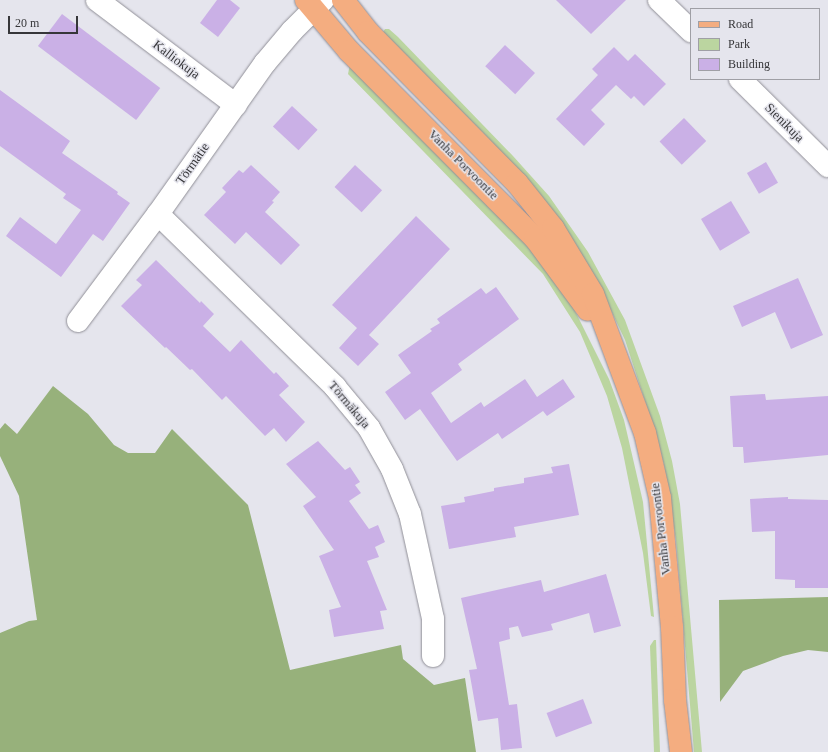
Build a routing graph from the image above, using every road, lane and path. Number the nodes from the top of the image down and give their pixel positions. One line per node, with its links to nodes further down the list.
1 (97, 0): 7 (street, Kalliokuja)
2 (344, 0): 11 (main road, Vanha Porvoontie)
3 (659, 0): 5 (street)
4 (314, 3): 7 (street, Törmätie); 11 (main road, Vanha Porvoontie)
5 (690, 30)
6 (741, 80): 8 (street, Sienikuja)
7 (236, 104): 9 (street, Törmätie)
8 (827, 164)
9 (158, 214): 10 (street, Törmätie); 12 (street, Törmäkuja)
10 (78, 321)
11 (610, 340): 13 (main road, Vanha Porvoontie)
12 (433, 656)
13 (675, 700): 14 (main road, Vanha Porvoontie); 15 (main road, Vanha Porvoontie)
14 (669, 752)
15 (681, 752)

